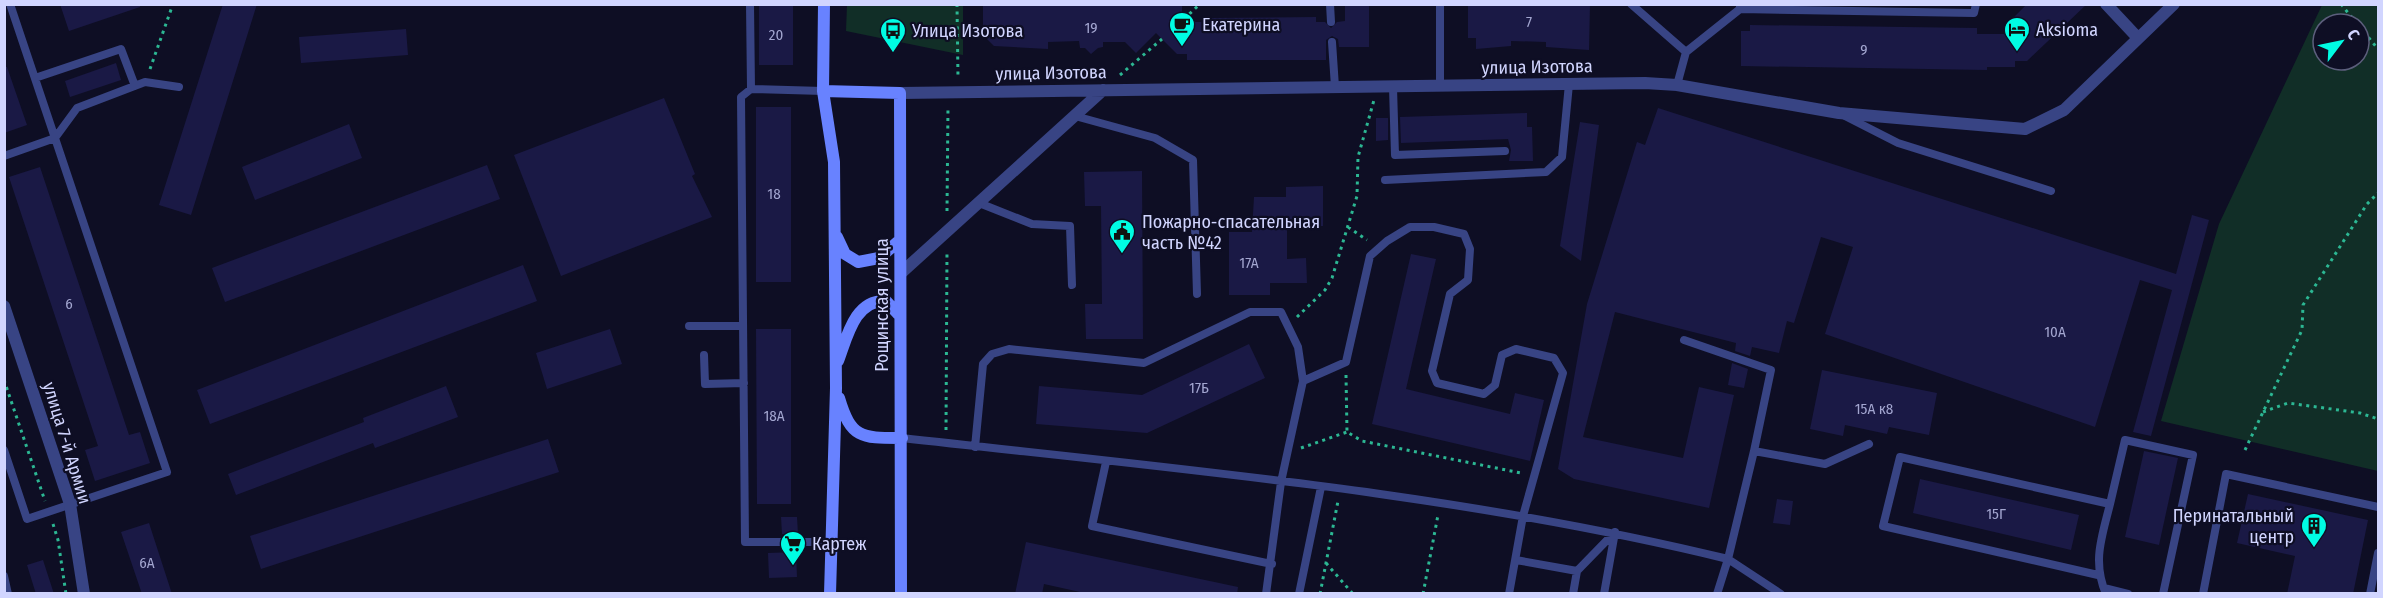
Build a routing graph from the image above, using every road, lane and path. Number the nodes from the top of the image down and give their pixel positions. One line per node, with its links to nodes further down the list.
1 (10, 4): 20 (lane)
2 (173, 4): 21 (path)
3 (750, 4): 30 (lane)
4 (825, 4): 32 (street)
5 (957, 4): 33 (path)
6 (1200, 4): 14 (path)
7 (1330, 4): 15 (lane)
8 (1440, 4): 29 (lane)
9 (1631, 4): 19 (lane)
10 (1976, 4): 13 (lane)
11 (2106, 4): 16 (street)
12 (2174, 4): 16 (street, улица Изотова)
13 (1740, 7): 19 (lane)
14 (1184, 19)
15 (1331, 22)
16 (2137, 37): 35 (street, улица Изотова)
17 (1162, 39): 31 (path)
18 (1332, 42): 26 (lane)
19 (1686, 52): 23 (lane)
20 (35, 78): 24 (lane); 37 (lane)
21 (145, 82): 24 (lane); 25 (lane)
22 (1569, 84): 23 (street, улица Изотова); 29 (street, улица Изотова); 40 (lane)
23 (1677, 85): 35 (street, улица Изотова)
24 (135, 86): 37 (lane)
25 (179, 87)
26 (1335, 87): 27 (street, улица Изотова); 31 (street, улица Изотова)
27 (1377, 87): 28 (street, улица Изотова); 44 (path)
28 (1393, 87): 29 (street, улица Изотова); 38 (lane)
29 (1440, 87)
30 (751, 89): 32 (lane); 55 (lane)
31 (1103, 90): 33 (street, улица Изотова); 36 (street)
32 (823, 91): 34 (street); 45 (street)
33 (953, 92): 34 (street, улица Изотова); 46 (path)
34 (900, 93): 48 (street, Рощинская улица)
35 (1839, 113): 41 (lane)
36 (1075, 116): 43 (street); 51 (lane)
37 (55, 138): 39 (lane); 81 (lane)
38 (1504, 151)
39 (4, 156)
40 (1385, 180)
41 (2051, 191)
42 (2379, 193): 65 (path)
43 (978, 203): 46 (street); 50 (lane)
44 (1348, 227): 47 (path); 56 (path)
45 (834, 230): 48 (street); 60 (street)
46 (947, 232): 49 (street); 69 (path)
47 (1366, 239)
48 (900, 240): 49 (street, Рощинская улица)
49 (901, 273): 53 (street, Рощинская улица)
50 (1072, 285)
51 (1197, 294)
52 (4, 306): 81 (street, улица 7-й Армии)
53 (900, 316): 60 (street); 68 (street, Рощинская улица)
54 (689, 326): 55 (lane)
55 (743, 326): 63 (lane)
56 (1288, 326): 62 (lane); 71 (lane)
57 (1684, 340): 74 (lane)
58 (704, 355): 63 (lane)
59 (1346, 362): 62 (lane); 67 (path); 77 (lane)
60 (836, 368): 64 (street)
61 (4, 380): 85 (path)
62 (1303, 381): 75 (lane)
63 (744, 383): 88 (lane)
64 (836, 388): 68 (street); 88 (street)
65 (2263, 412): 66 (path); 73 (path)
66 (2379, 419)
67 (1347, 432): 75 (path); 77 (path)
68 (902, 438): 69 (lane); 102 (street, Рощинская улица)
69 (946, 443): 71 (lane)
70 (1869, 444): 74 (lane)
71 (975, 447): 76 (lane)
72 (4, 450): 85 (lane)
73 (2245, 450)
74 (1754, 451): 90 (lane)
75 (1288, 453): 78 (lane)
76 (1106, 462): 78 (lane); 93 (lane)
77 (1538, 471): 86 (lane)
78 (1281, 482): 79 (lane); 93 (lane)
79 (1321, 487): 80 (lane); 104 (lane)
80 (1340, 490): 82 (lane); 92 (path)
81 (69, 504): 85 (lane); 100 (street, улица 7-й Армии)
82 (1441, 504): 86 (lane); 107 (path)
83 (2110, 504): 95 (lane); 95 (lane); 114 (lane)
84 (2379, 507): 115 (lane)
85 (48, 511): 99 (path)
86 (1523, 516): 87 (lane); 91 (lane)
87 (1615, 532): 90 (lane); 94 (lane); 110 (lane)
88 (831, 542): 101 (street)
89 (2379, 553): 116 (lane)
90 (1728, 559): 111 (lane); 112 (lane)
91 (1516, 560): 94 (lane); 108 (lane)
92 (1326, 563): 105 (path); 106 (path)
93 (1272, 564): 103 (lane)
94 (1577, 572): 109 (lane)
95 (2098, 574): 97 (lane)
96 (4, 576): 98 (lane)
97 (2105, 591): 113 (lane)
98 (8, 594)
99 (66, 594)
100 (84, 594)
101 (830, 594)
102 (901, 594)
103 (1266, 594)
104 (1299, 594)
105 (1320, 594)
106 (1353, 594)
107 (1423, 594)
108 (1509, 594)
109 (1574, 594)
110 (1604, 594)
111 (1717, 594)
112 (1781, 594)
113 (2128, 594)
114 (2163, 594)
115 (2203, 594)
116 (2370, 594)

